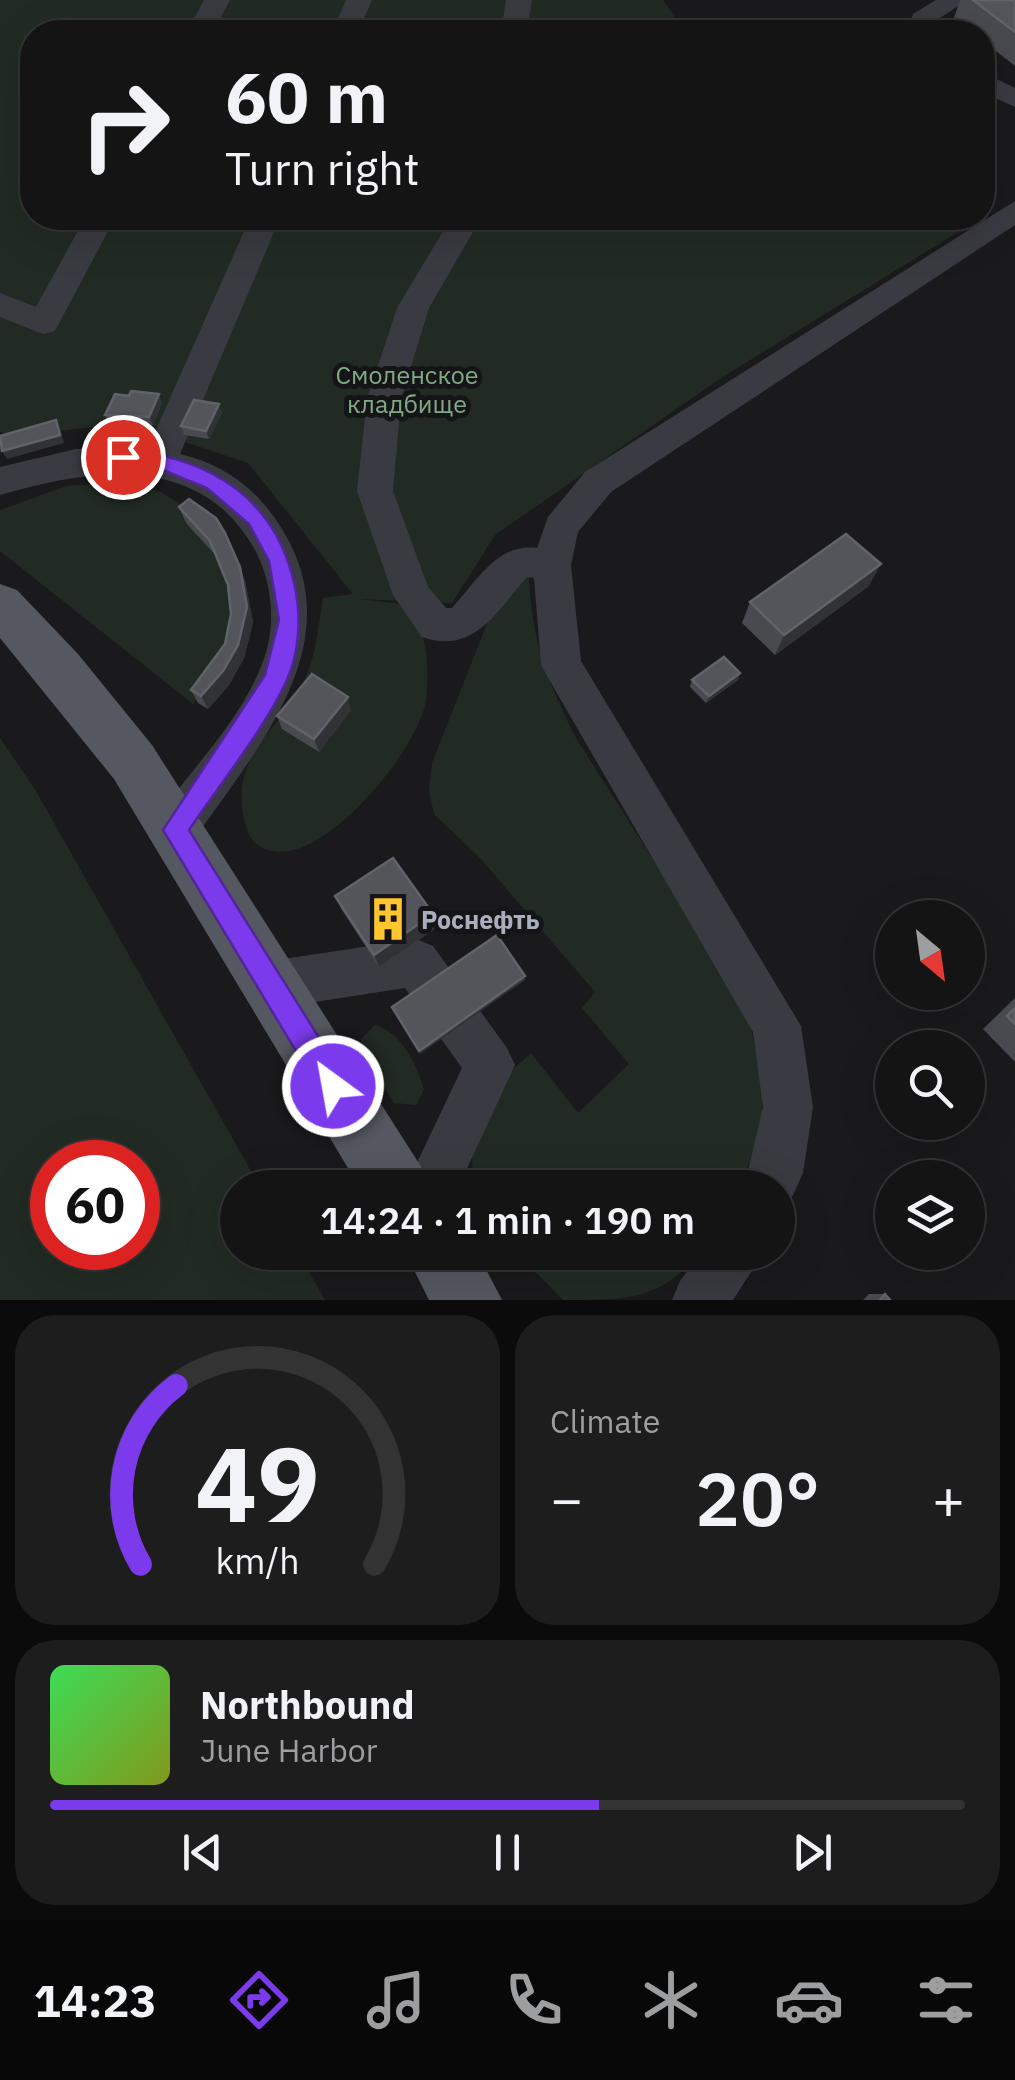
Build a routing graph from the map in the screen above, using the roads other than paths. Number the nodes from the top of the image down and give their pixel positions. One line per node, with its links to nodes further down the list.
1 (954, 0): 2 (street)
2 (922, 20)
3 (93, 230): 7 (street)
4 (260, 230): 8 (street)
5 (459, 230): 10 (street)
6 (977, 230): 10 (street)
7 (0, 304)
8 (160, 460): 9 (street); 12 (street)
9 (0, 481)
10 (552, 565): 16 (street)
11 (0, 604): 12 (main road)
12 (175, 830): 13 (main road)
13 (270, 985): 14 (main road); 15 (street)
14 (386, 1170)
15 (440, 1170)
16 (777, 1170)
17 (449, 1270): 19 (main road)
18 (723, 1270): 20 (street)
19 (468, 1300)
20 (699, 1300)

